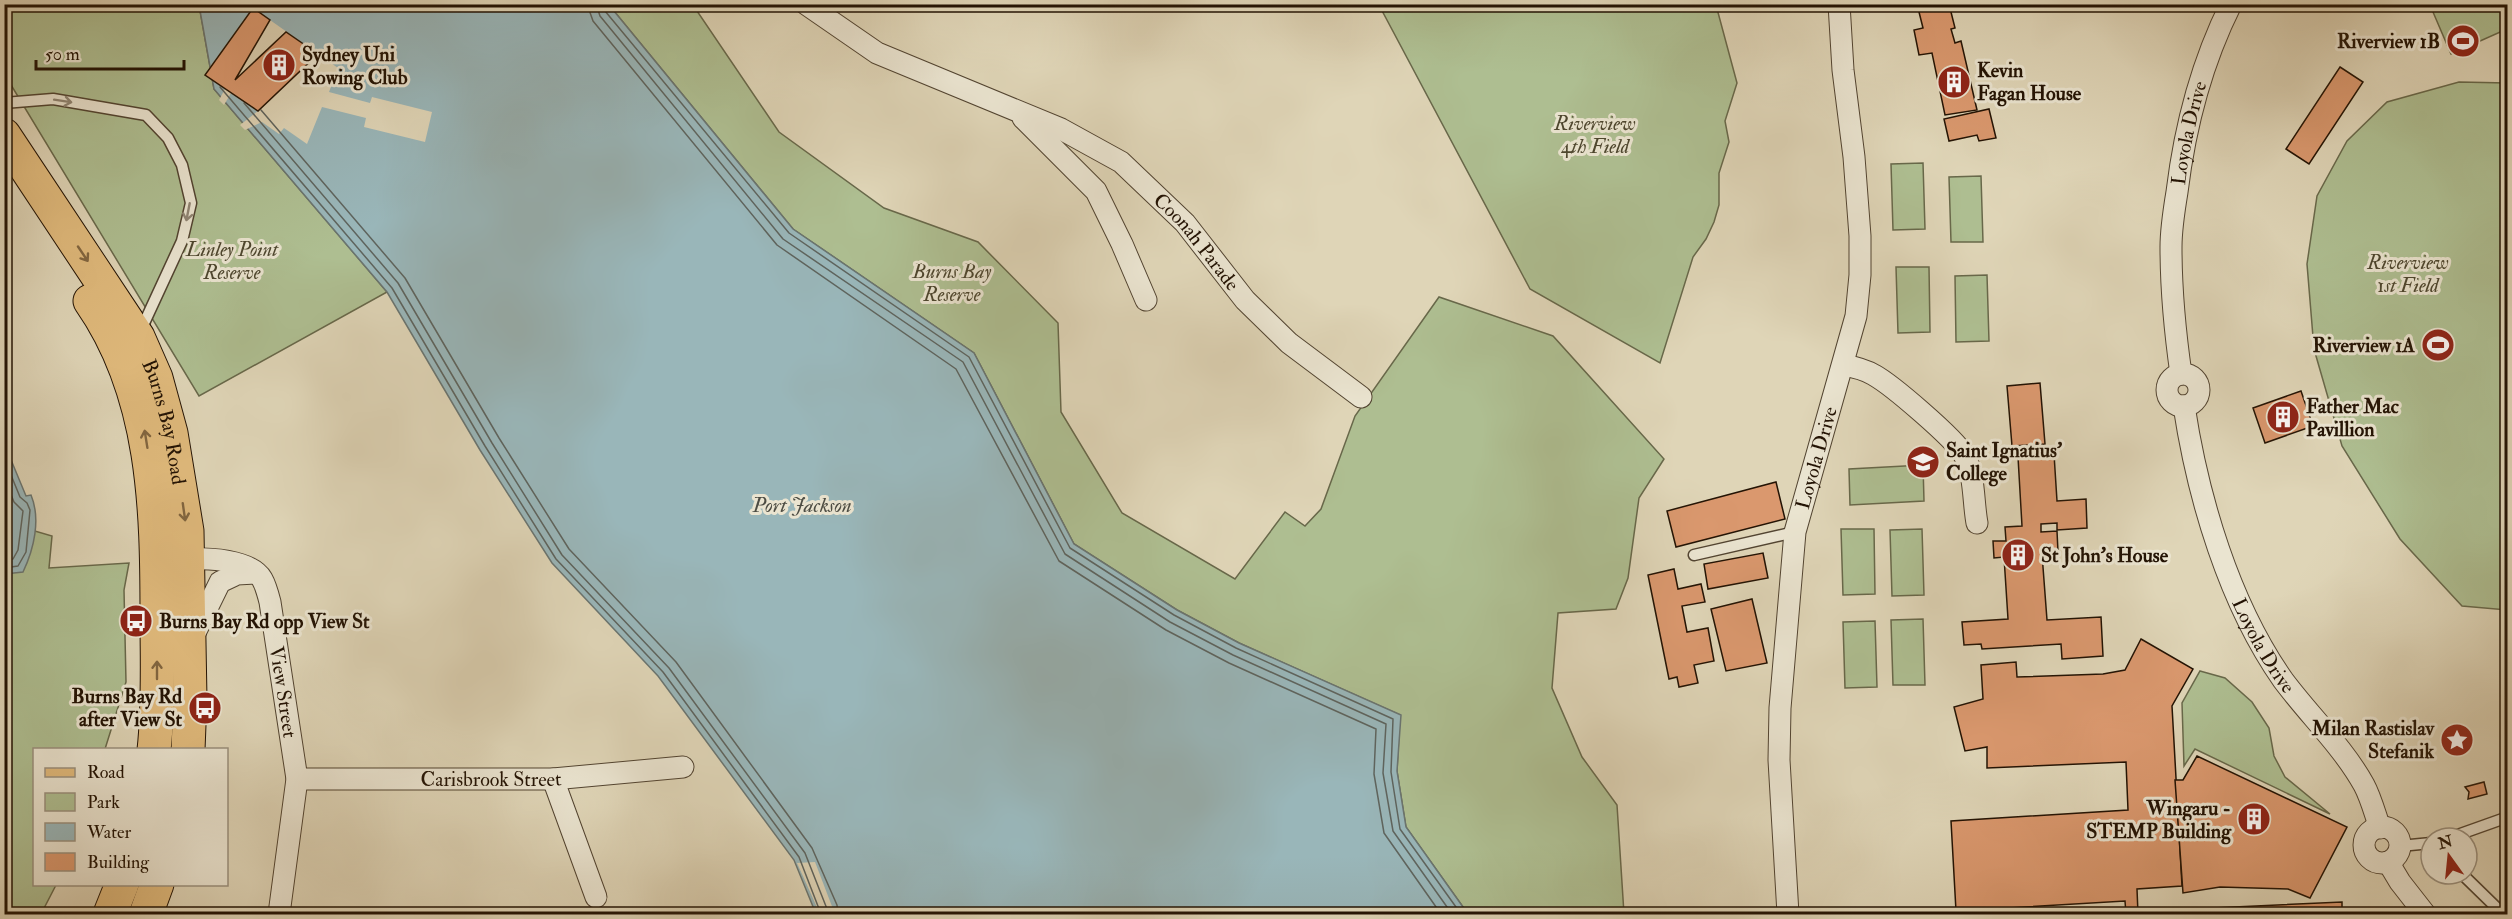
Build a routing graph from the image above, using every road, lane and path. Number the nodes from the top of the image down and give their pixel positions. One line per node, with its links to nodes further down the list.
1 (806, 4): 5 (street, Coonah Parade)
2 (1839, 4): 10 (street, Loyola Drive)
3 (2231, 4): 25 (street, Loyola Drive)
4 (4, 103): 9 (lane, one-way to 9)
5 (1016, 111): 8 (street, Coonah Parade); 11 (street, Coonah Parade)
6 (4, 135): 9 (main road, Burns Bay Road, one-way to 9)
7 (4, 172): 15 (main road, Burns Bay Road, one-way to 7)
8 (1146, 300)
9 (138, 337): 15 (main road, Burns Bay Road, one-way to 15)
10 (1843, 365): 12 (street); 13 (street, Loyola Drive)
11 (1361, 397)
12 (1977, 523)
13 (1795, 532): 14 (lane); 32 (street, Loyola Drive)
14 (1694, 555)
15 (173, 559): 16 (street); 17 (main road, Burns Bay Road); 18 (main road, Burns Bay Road, one-way to 15)
16 (257, 573): 17 (street); 21 (street, View Street)
17 (189, 645): 19 (main road, Burns Bay Road)
18 (154, 748)
19 (188, 748)
20 (683, 767): 22 (street, Carisbrook Street)
21 (297, 779): 22 (street, Carisbrook Street); 35 (street, View Street)
22 (553, 779): 31 (street)
23 (2508, 817): 24 (lane)
24 (2479, 827)
25 (2380, 828): 27 (street); 27 (street)
26 (2419, 849): 27 (lane)
27 (2394, 854): 36 (street)
28 (122, 886): 33 (main road)
29 (158, 886): 34 (main road)
30 (2474, 886): 37 (lane)
31 (596, 897)
32 (1790, 909)
33 (110, 915)
34 (146, 915)
35 (279, 915)
36 (2426, 915)
37 (2503, 915)

